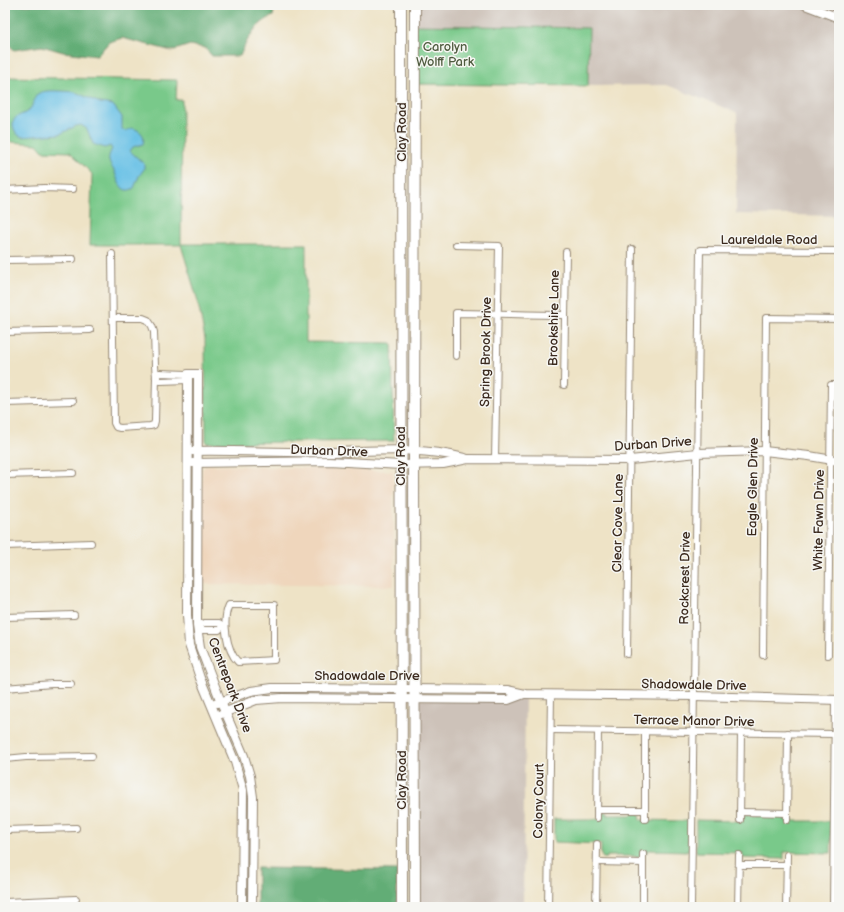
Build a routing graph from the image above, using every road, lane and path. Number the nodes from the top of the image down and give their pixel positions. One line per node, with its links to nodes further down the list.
1 (402, 5): 7 (main road, Clay Road)
2 (415, 5): 8 (main road, Clay Road)
3 (805, 5): 6 (street)
4 (835, 5): 5 (street)
5 (839, 6)
6 (839, 18)
7 (402, 92): 8 (main road); 10 (main road, Clay Road)
8 (414, 92): 9 (main road, Clay Road)
9 (415, 172): 10 (main road); 22 (main road, Clay Road)
10 (401, 173): 21 (main road, Clay Road)
11 (73, 189): 12 (street)
12 (5, 190)
13 (456, 245): 23 (street, Spring Brook Drive)
14 (632, 249): 48 (street, Clear Cove Lane)
15 (700, 250): 16 (street, Laureldale Road); 44 (street, Rockcrest Drive)
16 (839, 251)
17 (566, 252): 24 (street, Brookshire Lane)
18 (112, 254): 25 (street)
19 (73, 259): 20 (street)
20 (5, 260)
21 (401, 261): 22 (main road); 29 (main road, Clay Road)
22 (414, 261): 31 (main road, Clay Road)
23 (498, 313): 24 (street); 30 (street); 46 (street, Spring Brook Drive)
24 (565, 315): 36 (street, Brookshire Lane)
25 (113, 318): 33 (street); 33 (street)
26 (839, 319): 43 (street, Eagle Glen Drive)
27 (90, 330): 28 (street)
28 (5, 332)
29 (402, 356): 31 (main road); 40 (main road, Clay Road)
30 (456, 356)
31 (414, 357): 41 (main road, Clay Road)
32 (171, 374): 33 (street); 34 (street); 35 (street)
33 (156, 377): 35 (street)
34 (188, 377): 35 (street); 42 (street, Centrepark Drive); 42 (street, Centrepark Drive)
35 (171, 381)
36 (564, 385)
37 (839, 385): 47 (street, White Fawn Drive)
38 (73, 401): 39 (street)
39 (5, 403)
40 (402, 450): 41 (street, Durban Drive); 42 (street, Durban Drive); 53 (main road, Clay Road)
41 (414, 450): 45 (street, Durban Drive); 52 (main road, Clay Road)
42 (193, 451): 50 (street, Centrepark Drive); 51 (street, Centrepark Drive)
43 (764, 451): 44 (street, Durban Drive); 47 (street, Durban Drive); 68 (street, Eagle Glen Drive)
44 (698, 453): 48 (street, Durban Drive); 77 (street, Rockcrest Drive)
45 (468, 459): 46 (street, Durban Drive); 52 (street, Durban Drive)
46 (495, 459): 48 (street, Durban Drive)
47 (830, 459): 49 (street, Durban Drive); 69 (street, White Fawn Drive)
48 (630, 460): 67 (street, Clear Cove Lane)
49 (839, 461)
50 (188, 463): 51 (street, Durban Drive); 57 (street, Centrepark Drive)
51 (197, 463): 53 (street, Durban Drive); 58 (street, Centrepark Drive)
52 (414, 465): 53 (street, Durban Drive); 61 (main road, Clay Road)
53 (401, 466): 60 (main road, Clay Road)
54 (73, 473): 55 (street)
55 (5, 475)
56 (91, 543): 59 (street)
57 (188, 543): 58 (street); 66 (street, Centrepark Drive)
58 (197, 543): 64 (street, Centrepark Drive)
59 (5, 546)
60 (402, 546): 61 (main road); 73 (main road, Clay Road)
61 (414, 546): 74 (main road, Clay Road)
62 (74, 615): 63 (street)
63 (5, 617)
64 (198, 626): 65 (street); 66 (street); 82 (street, Centrepark Drive)
65 (224, 626): 65 (street)
66 (188, 628): 83 (street, Centrepark Drive)
67 (627, 654)
68 (762, 655)
69 (828, 655)
70 (72, 684): 71 (street)
71 (5, 688)
72 (305, 688): 73 (street, Shadowdale Drive); 78 (street); 82 (street, Shadowdale Drive)
73 (402, 688): 74 (street, Shadowdale Drive); 79 (main road, Clay Road)
74 (415, 688): 75 (street, Shadowdale Drive); 80 (main road, Clay Road)
75 (525, 694): 76 (street, Shadowdale Drive); 80 (street, Shadowdale Drive)
76 (551, 695): 77 (street, Shadowdale Drive); 86 (street, Colony Court)
77 (694, 696): 81 (street, Shadowdale Drive); 89 (street, Rockcrest Drive)
78 (305, 698): 79 (street, Shadowdale Drive); 84 (street, Shadowdale Drive)
79 (402, 700): 80 (street, Shadowdale Drive); 107 (main road, Clay Road)
80 (415, 700): 108 (main road, Clay Road)
81 (837, 700): 92 (street)
82 (221, 702): 83 (street, Shadowdale Drive); 84 (street, Centrepark Drive)
83 (211, 705): 85 (street, Centrepark Drive)
84 (225, 712): 85 (street, Shadowdale Drive); 95 (street, Centrepark Drive)
85 (216, 717): 96 (street, Centrepark Drive)
86 (551, 730): 87 (street, Terrace Manor Drive); 125 (street, Colony Court)
87 (598, 730): 88 (street, Terrace Manor Drive); 97 (street)
88 (645, 731): 89 (street, Terrace Manor Drive); 98 (street)
89 (693, 732): 90 (street, Terrace Manor Drive); 128 (street, Rockcrest Drive)
90 (741, 732): 91 (street, Terrace Manor Drive); 99 (street)
91 (788, 733): 92 (street, Terrace Manor Drive); 100 (street)
92 (836, 734): 131 (street)
93 (92, 756): 94 (street)
94 (5, 759)
95 (251, 783): 96 (street); 114 (street, Centrepark Drive)
96 (241, 785): 113 (street, Centrepark Drive)
97 (597, 810): 98 (street); 101 (street)
98 (644, 810): 102 (street)
99 (740, 812): 100 (street); 103 (street)
100 (787, 813): 104 (street)
101 (597, 818)
102 (645, 819)
103 (740, 820)
104 (787, 820)
105 (76, 828): 106 (street)
106 (5, 830)
107 (402, 830): 108 (main road); 123 (main road, Clay Road)
108 (415, 830): 124 (main road, Clay Road)
109 (597, 844): 115 (street)
110 (643, 854): 116 (street)
111 (739, 855): 117 (street)
112 (787, 855): 118 (street)
113 (242, 856): 114 (street); 121 (street, Centrepark Drive)
114 (253, 856): 122 (street, Centrepark Drive)
115 (597, 862): 116 (street); 126 (street)
116 (643, 863): 127 (street)
117 (739, 865): 118 (street); 129 (street)
118 (787, 865): 130 (street)
119 (76, 899): 120 (street)
120 (5, 902)
121 (242, 907)
122 (252, 907)
123 (402, 907)
124 (415, 907)
125 (548, 907)
126 (596, 907)
127 (643, 907)
128 (691, 907)
129 (738, 907)
130 (786, 907)
131 (833, 907)

